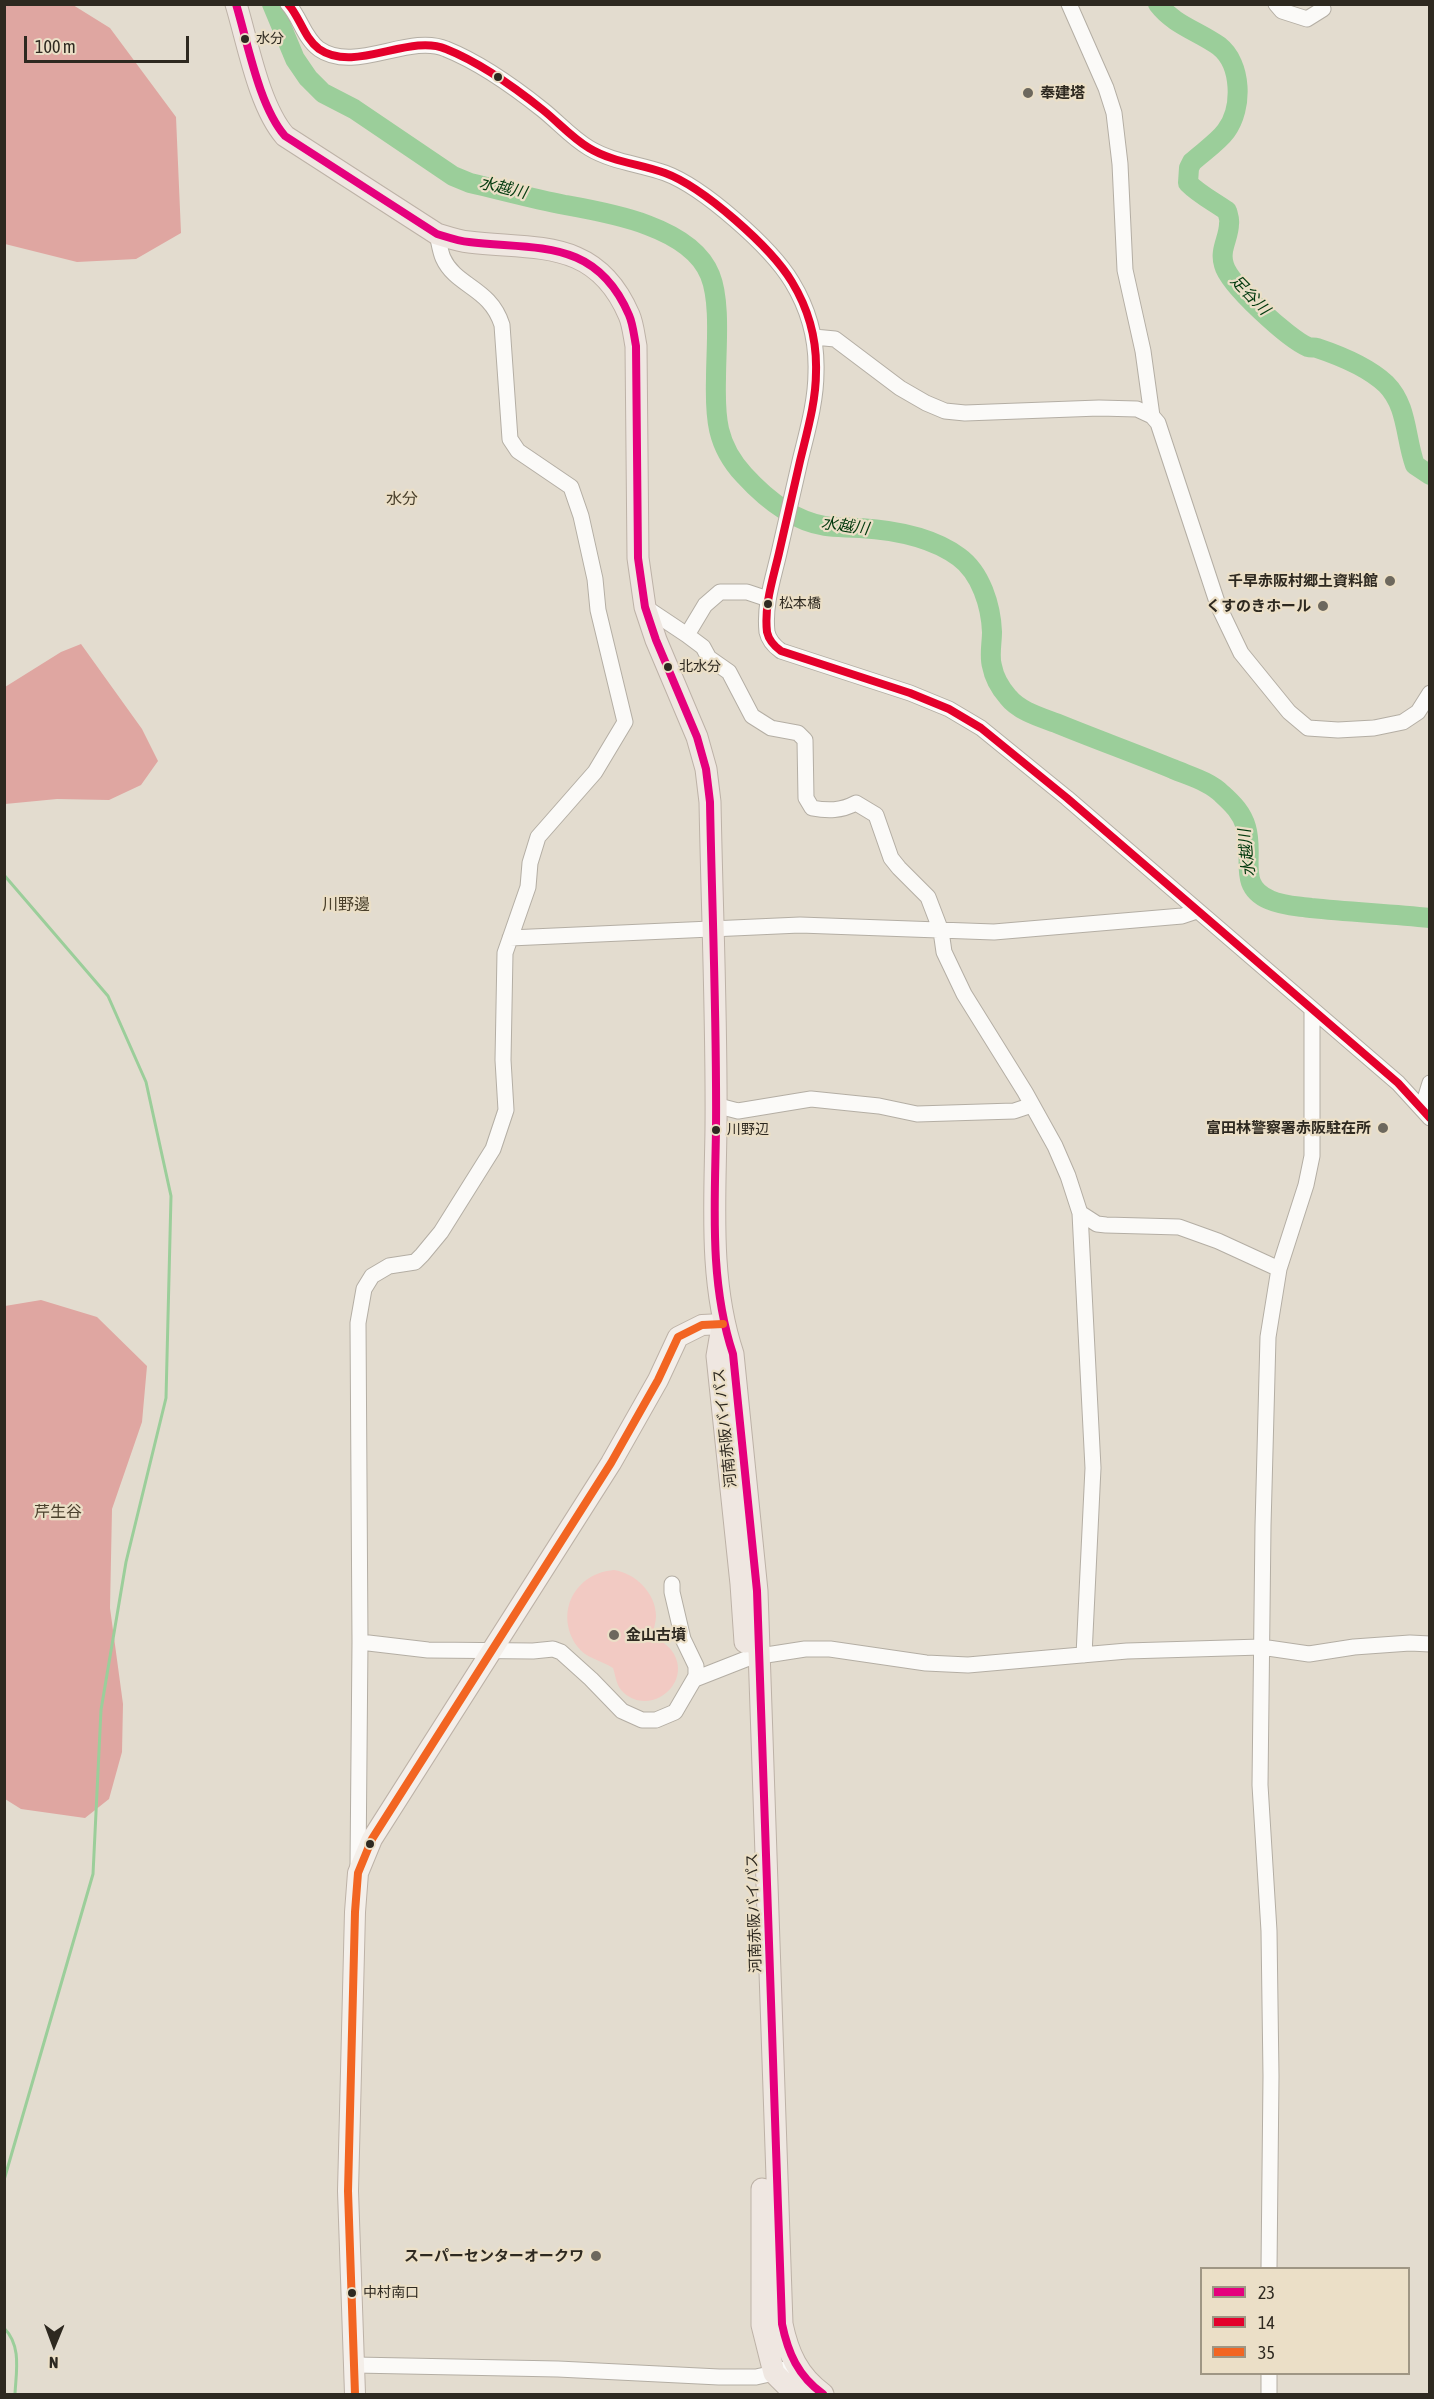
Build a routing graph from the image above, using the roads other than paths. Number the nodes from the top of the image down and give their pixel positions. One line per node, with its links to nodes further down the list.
1 (236, 4): 6 (highway, 河南赤阪バイパス)
2 (288, 4): 7 (street)
3 (1069, 4): 8 (street)
4 (1276, 4): 5 (street)
5 (1323, 9)
6 (437, 234): 10 (highway, 河南赤阪バイパス); 16 (street)
7 (814, 337): 8 (street); 9 (street)
8 (1152, 416): 12 (street)
9 (768, 599): 11 (street); 13 (street)
10 (645, 607): 11 (street); 14 (highway, 河南赤阪バイパス)
11 (687, 635): 15 (street)
12 (1430, 693)
13 (1197, 911): 15 (street); 17 (street)
14 (712, 929): 15 (street); 16 (street); 19 (highway, 河南赤阪バイパス)
15 (941, 931): 20 (street)
16 (510, 938): 26 (street)
17 (1312, 1010): 21 (street); 23 (street)
18 (1430, 1083): 21 (street)
19 (715, 1105): 20 (street); 24 (highway, 河南赤阪バイパス)
20 (1032, 1106): 22 (street)
21 (1426, 1113)
22 (1080, 1213): 23 (street); 30 (street)
23 (1279, 1269): 28 (street)
24 (723, 1324): 29 (main road); 31 (highway, 河南赤阪バイパス)
25 (672, 1584): 32 (street)
26 (360, 1642): 29 (street); 33 (street)
27 (1430, 1644): 28 (street)
28 (1261, 1647): 30 (street); 34 (street)
29 (490, 1652): 32 (street); 33 (main road)
30 (1084, 1655): 31 (street)
31 (753, 1657): 32 (street); 36 (highway, 河南赤阪バイパス); 37 (highway, 河南赤阪バイパス)
32 (695, 1679)
33 (358, 1873): 35 (main road)
34 (1269, 2267)
35 (355, 2365): 37 (street); 39 (main road)
36 (796, 2365): 37 (street); 41 (highway, 河南赤阪バイパス)
37 (774, 2373): 40 (highway)
38 (1269, 2375): 42 (street)
39 (355, 2394)
40 (795, 2394)
41 (822, 2394)
42 (1269, 2394)

